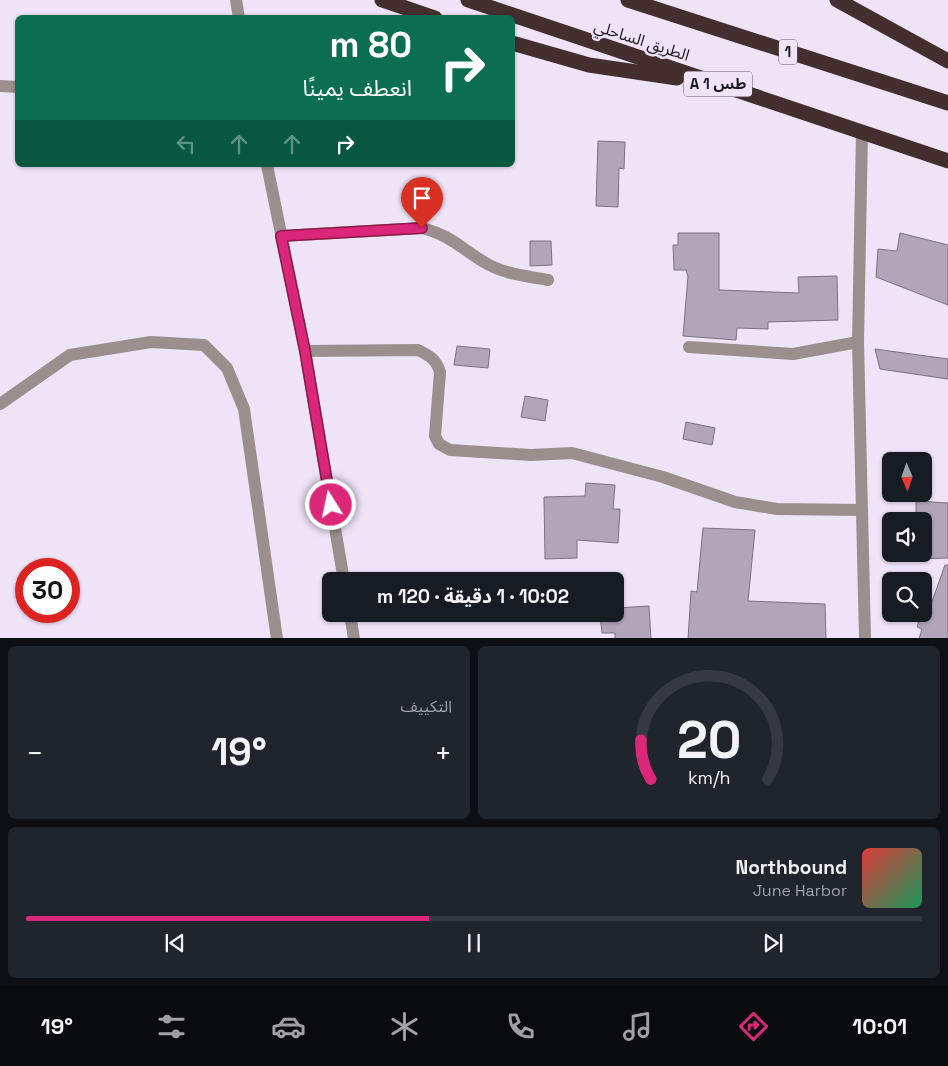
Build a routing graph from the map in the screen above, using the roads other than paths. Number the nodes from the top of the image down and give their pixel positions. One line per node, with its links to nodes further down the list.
1 (236, 0): 6 (street)
2 (382, 0): 7 (highway)
3 (468, 0): 8 (highway, الطريق الساحلي / A 1 طس)
4 (628, 0): 15 (highway, الطريق الساحلي / 1)
5 (837, 0): 11 (highway)
6 (238, 15)
7 (426, 15)
8 (511, 15)
9 (515, 16): 12 (highway, الطريق الساحلي / A 1 طس)
10 (515, 45): 12 (highway)
11 (948, 61)
12 (714, 83): 16 (highway, الطريق الساحلي / A 1 طس)
13 (0, 86): 14 (street)
14 (15, 87)
15 (948, 103)
16 (862, 132): 17 (highway, الطريق الساحلي / A 1 طس); 21 (street)
17 (948, 161)
18 (267, 167): 19 (street)
19 (281, 236): 20 (street); 23 (street)
20 (548, 280)
21 (858, 342): 22 (street); 25 (street)
22 (690, 347)
23 (305, 351): 25 (street); 26 (street)
24 (0, 404): 28 (street)
25 (862, 510): 30 (street)
26 (342, 572)
27 (351, 622): 29 (street)
28 (277, 638)
29 (354, 638)
30 (865, 638)

